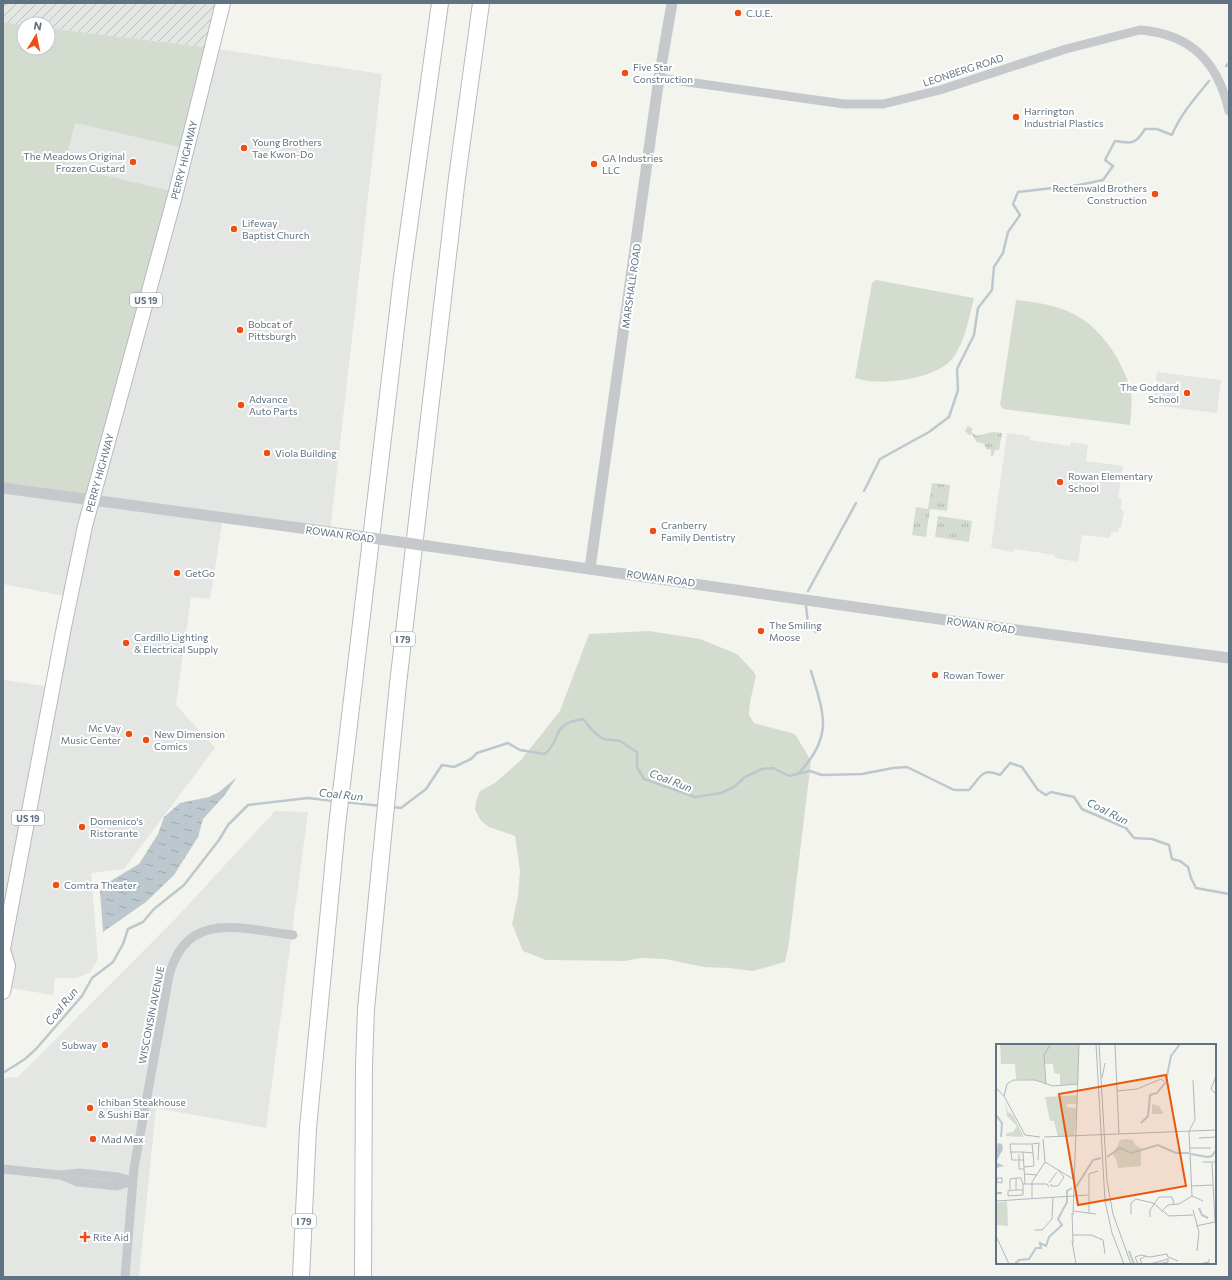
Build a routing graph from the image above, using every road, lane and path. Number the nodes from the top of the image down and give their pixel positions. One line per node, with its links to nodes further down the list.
1 (223, 3): 10 (main road, PERRY HIGHWAY / US 19)
2 (440, 3): 19 (highway, I 79)
3 (481, 3): 8 (highway, I 79)
4 (491, 3): 8 (highway)
5 (672, 3): 6 (street, MARSHALL ROAD)
6 (659, 78): 7 (street, LEONBERG ROAD); 11 (street, MARSHALL ROAD)
7 (1229, 111)
8 (464, 128): 20 (highway, I 79)
9 (3, 488): 10 (street, ROWAN ROAD)
10 (92, 499): 11 (street, ROWAN ROAD, bridge); 14 (main road, PERRY HIGHWAY / US 19)
11 (590, 568): 12 (street, ROWAN ROAD)
12 (1229, 658)
13 (293, 935): 17 (street, WISCONSIN AVENUE)
14 (3, 950): 15 (main road, PERRY HIGHWAY / US 19)
15 (3, 992)
16 (3, 1169): 17 (street)
17 (132, 1181): 18 (street, WISCONSIN AVENUE)
18 (125, 1277)
19 (301, 1277)
20 (364, 1277)

